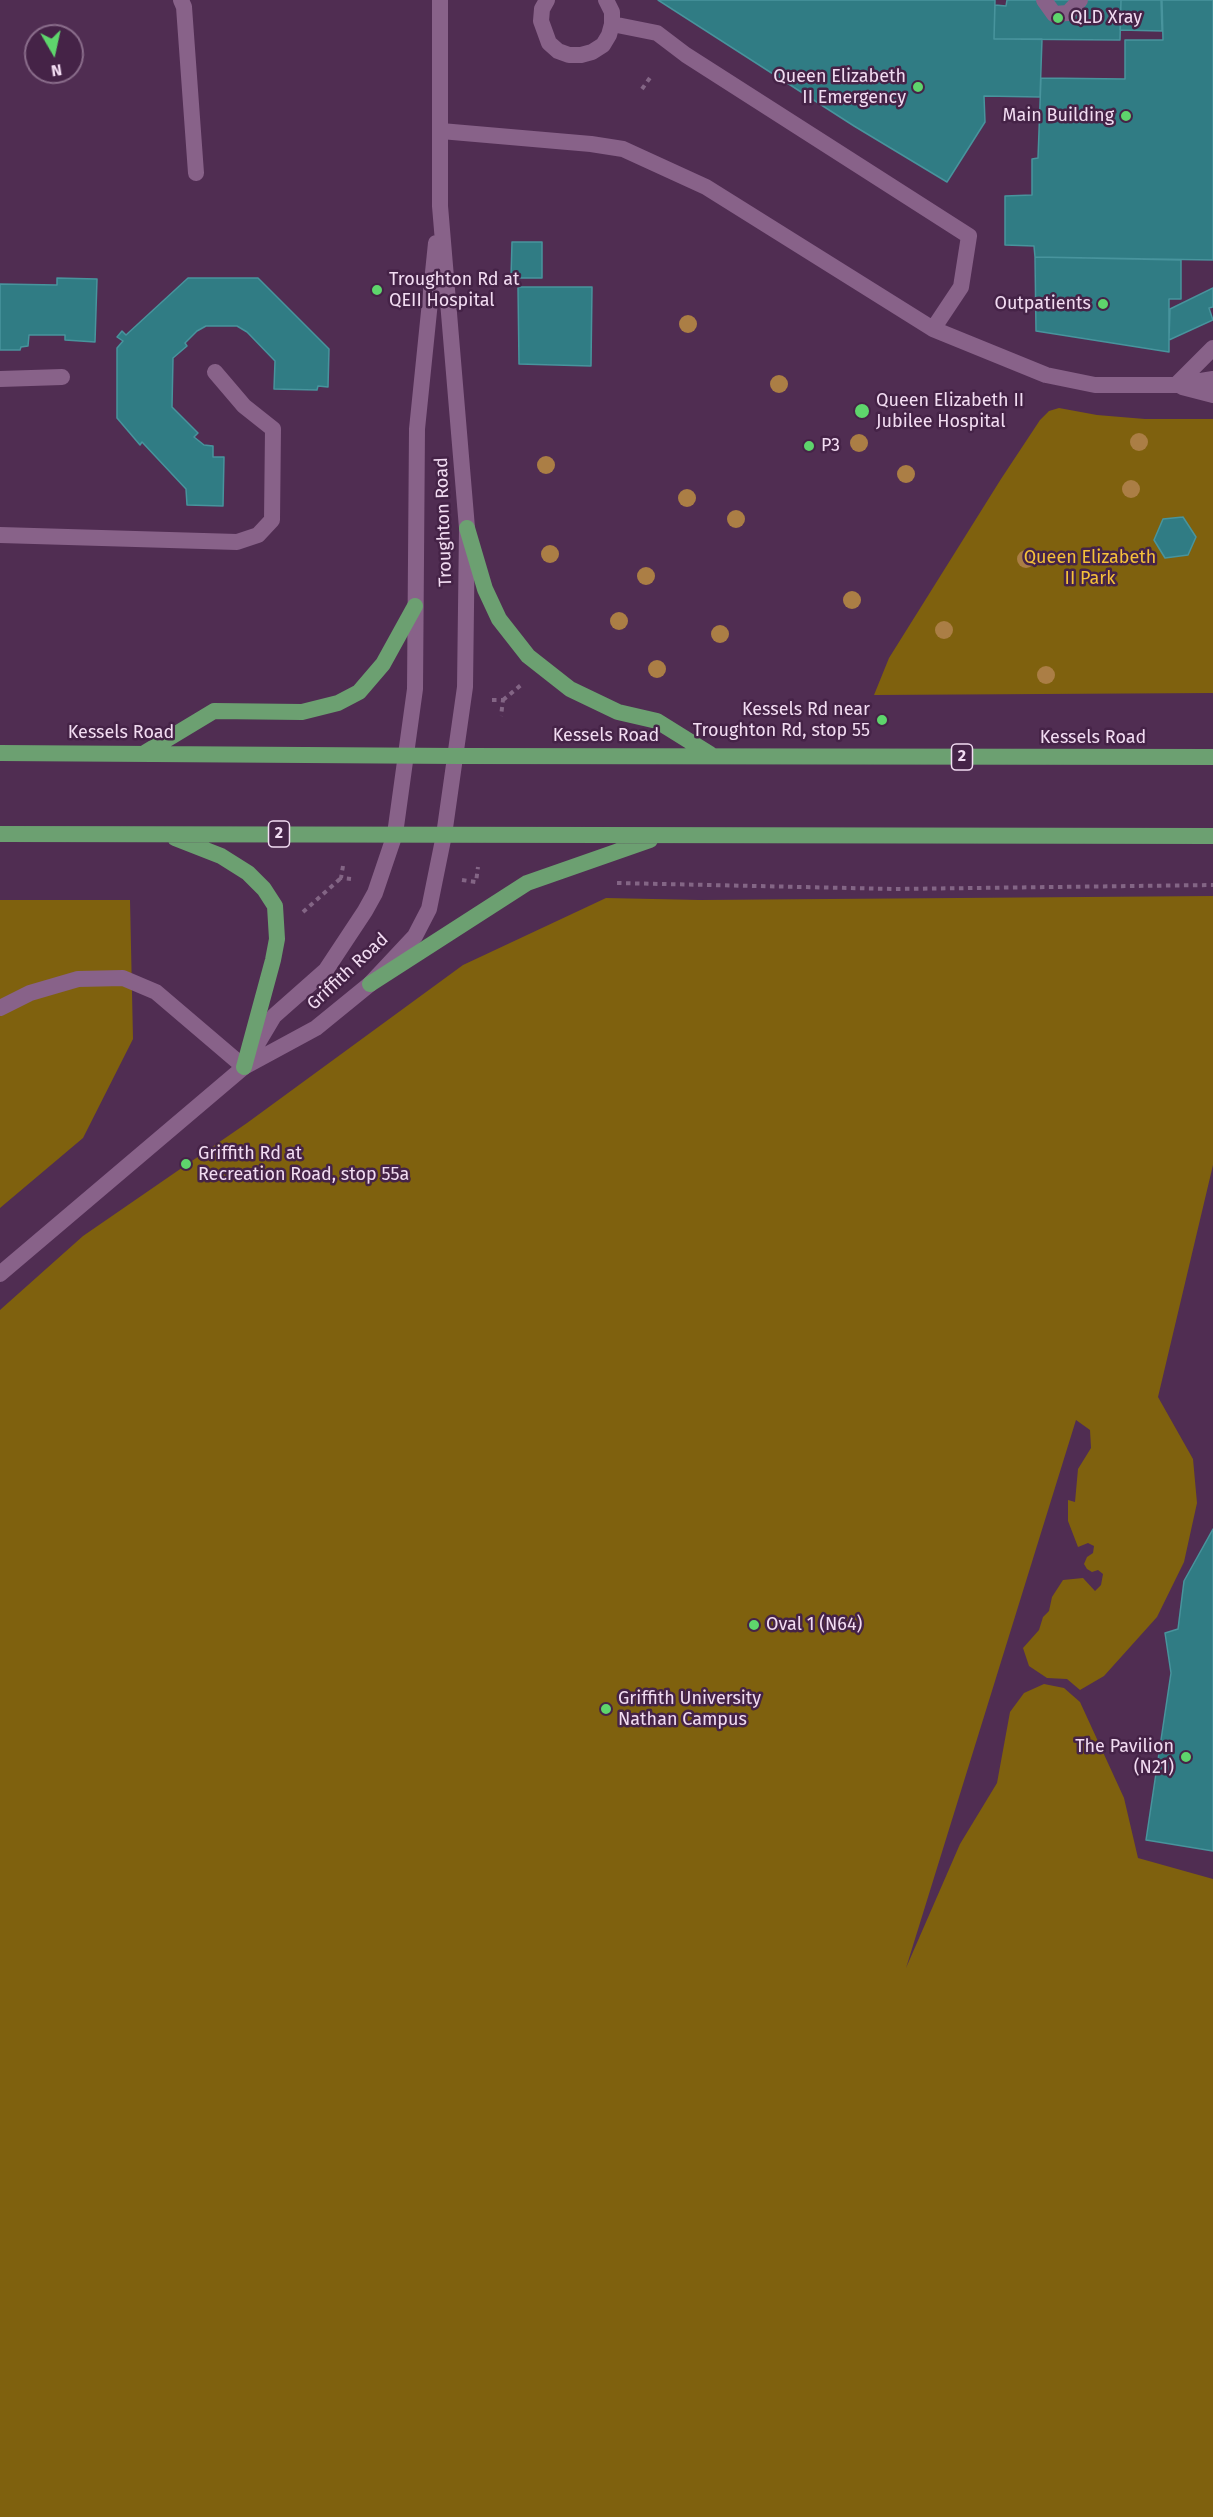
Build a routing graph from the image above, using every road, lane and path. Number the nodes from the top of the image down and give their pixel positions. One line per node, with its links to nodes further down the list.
1 (181, 0): 11 (street)
2 (440, 0): 10 (street, Troughton Road)
3 (547, 0): 7 (street)
4 (606, 0): 7 (street)
5 (1044, 0): 6 (street)
6 (1080, 0)
7 (612, 24): 13 (street)
8 (652, 75): 9 (path)
9 (642, 88)
10 (441, 131): 12 (street, Troughton Road); 13 (street)
11 (196, 173)
12 (441, 206): 21 (street, Troughton Road); 23 (street, Troughton Road)
13 (933, 328): 19 (street)
14 (1213, 348): 19 (street)
15 (215, 372): 22 (street)
16 (62, 377): 17 (street)
17 (0, 379)
18 (1213, 379): 19 (street)
19 (1176, 385): 20 (street)
20 (1213, 395)
21 (467, 528): 31 (highway); 32 (street, Troughton Road)
22 (0, 535)
23 (415, 606): 29 (highway); 30 (street, Troughton Road)
24 (527, 679): 26 (path)
25 (485, 699): 26 (path)
26 (503, 700): 27 (path)
27 (501, 716)
28 (0, 753): 29 (highway, Kessels Road / 2)
29 (145, 753): 30 (highway, Kessels Road / 2)
30 (406, 755): 32 (highway, Kessels Road / 2); 36 (street, Troughton Road)
31 (711, 755): 32 (highway, Kessels Road / 2); 33 (highway, Kessels Road / 2)
32 (457, 756): 37 (street, Troughton Road)
33 (1213, 757)
34 (0, 834): 35 (highway, 2)
35 (164, 834): 36 (highway, 2); 50 (highway)
36 (395, 834): 37 (highway, 2); 50 (street, Griffith Road)
37 (444, 834): 38 (highway, 2); 48 (street, Griffith Road)
38 (662, 836): 39 (highway, 2); 48 (highway)
39 (1213, 836)
40 (343, 867): 42 (path)
41 (478, 867): 44 (path)
42 (341, 878): 43 (path); 47 (path)
43 (351, 879)
44 (458, 880)
45 (609, 883): 46 (path)
46 (1213, 885)
47 (301, 914)
48 (370, 984): 50 (street, Griffith Road)
49 (0, 1008): 50 (street)
50 (244, 1067): 51 (street, Griffith Road)
51 (0, 1274)

